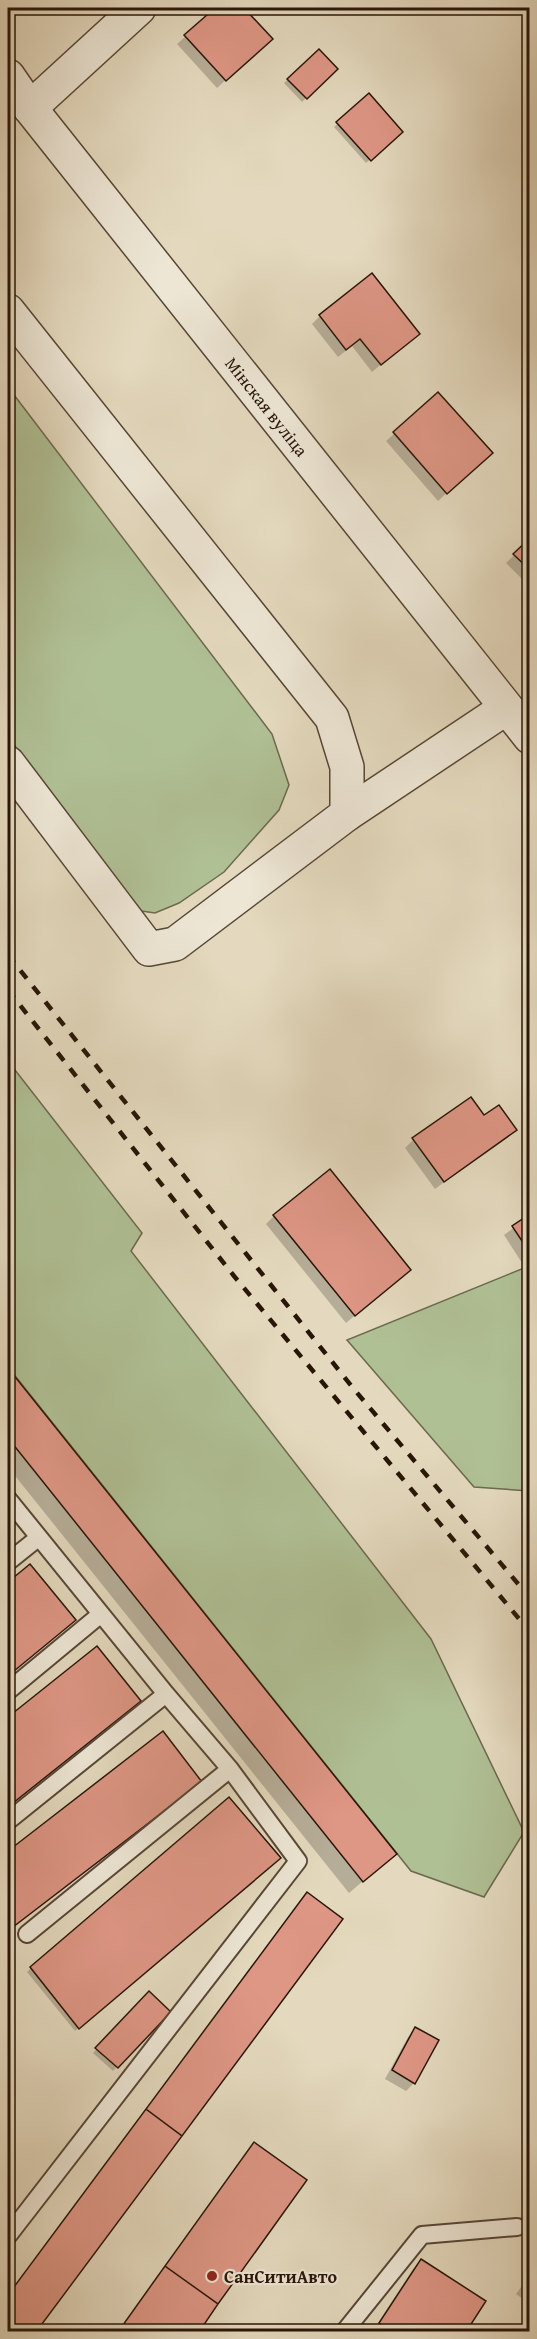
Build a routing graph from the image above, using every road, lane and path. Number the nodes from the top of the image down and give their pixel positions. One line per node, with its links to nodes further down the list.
1 (139, 8): 3 (street)
2 (8, 76): 3 (street, Мінская вуліца)
3 (30, 108): 5 (street, Мінская вуліца)
4 (8, 311): 8 (street)
5 (506, 708): 6 (street, Мінская вуліца); 8 (street)
6 (530, 737)
7 (8, 764): 8 (street)
8 (347, 814)
9 (8, 1499): 10 (lane)
10 (38, 1538): 11 (lane); 12 (lane)
11 (8, 1562)
12 (101, 1614): 13 (lane); 14 (lane)
13 (8, 1691)
14 (166, 1694): 15 (lane); 16 (lane)
15 (230, 1769): 17 (lane); 19 (lane)
16 (8, 1821)
17 (27, 1934)
18 (517, 2227): 20 (lane)
19 (8, 2236)
20 (345, 2331)

